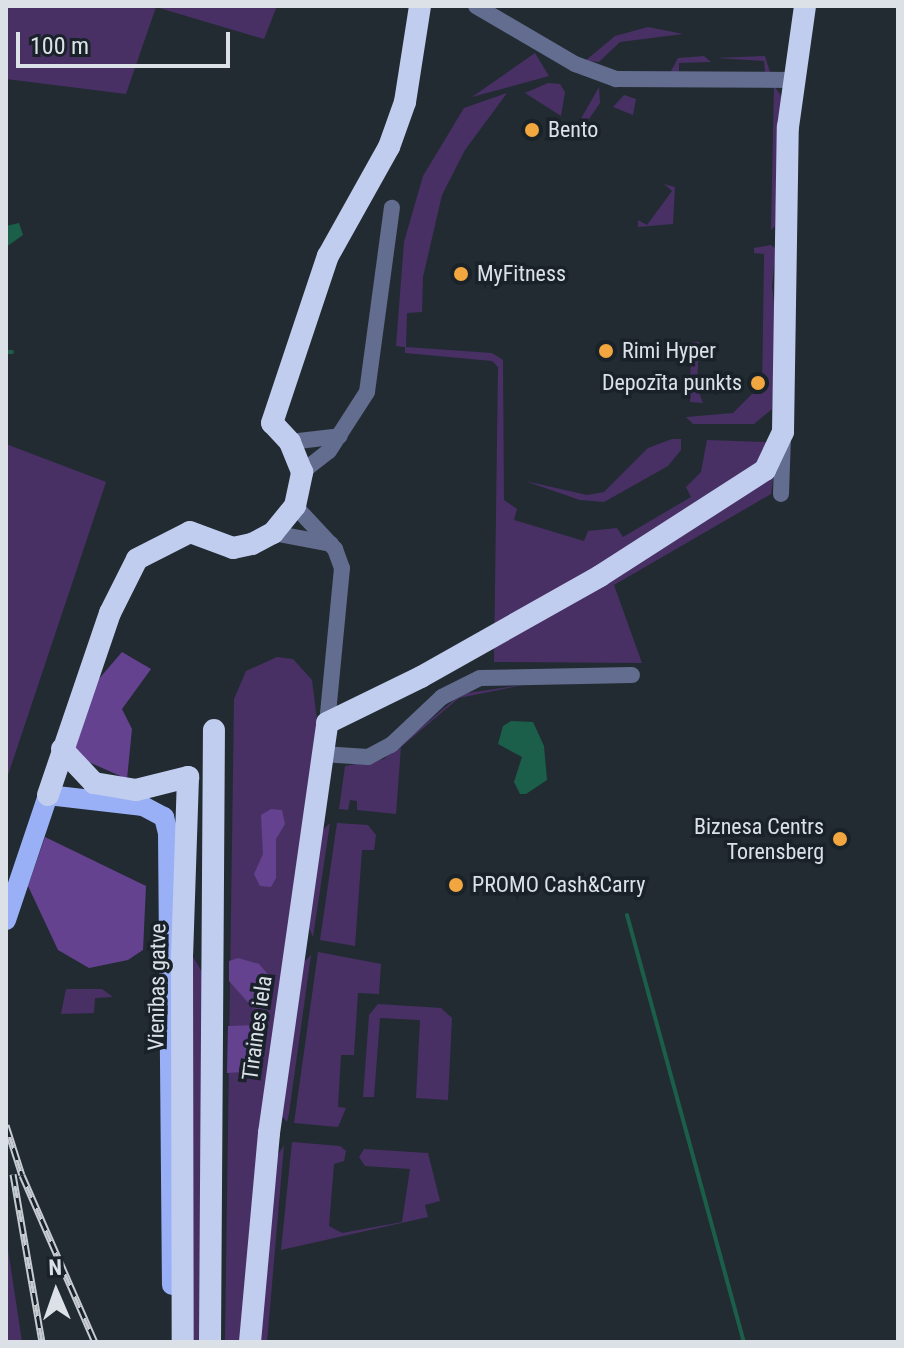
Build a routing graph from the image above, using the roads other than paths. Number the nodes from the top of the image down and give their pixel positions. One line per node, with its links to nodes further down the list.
1 (420, 6): 8 (highway)
2 (476, 6): 4 (street)
3 (805, 6): 4 (highway)
4 (792, 80): 6 (highway)
5 (392, 208): 7 (street)
6 (783, 432): 10 (street); 15 (highway)
7 (340, 436): 8 (street); 9 (street)
8 (290, 442): 9 (highway)
9 (302, 472): 11 (highway)
10 (781, 494)
11 (295, 506): 12 (highway); 13 (street)
12 (273, 533): 13 (street); 17 (highway)
13 (331, 544): 15 (street)
14 (632, 675): 18 (street)
15 (327, 723): 18 (highway, Tīraines iela)
16 (214, 730): 22 (highway)
17 (62, 749): 19 (highway); 21 (highway, Vienības gatve)
18 (322, 754): 23 (highway, Tīraines iela)
19 (48, 795): 20 (main road); 21 (main road, Vienības gatve)
20 (7, 918)
21 (182, 1342)
22 (210, 1342)
23 (250, 1342)

